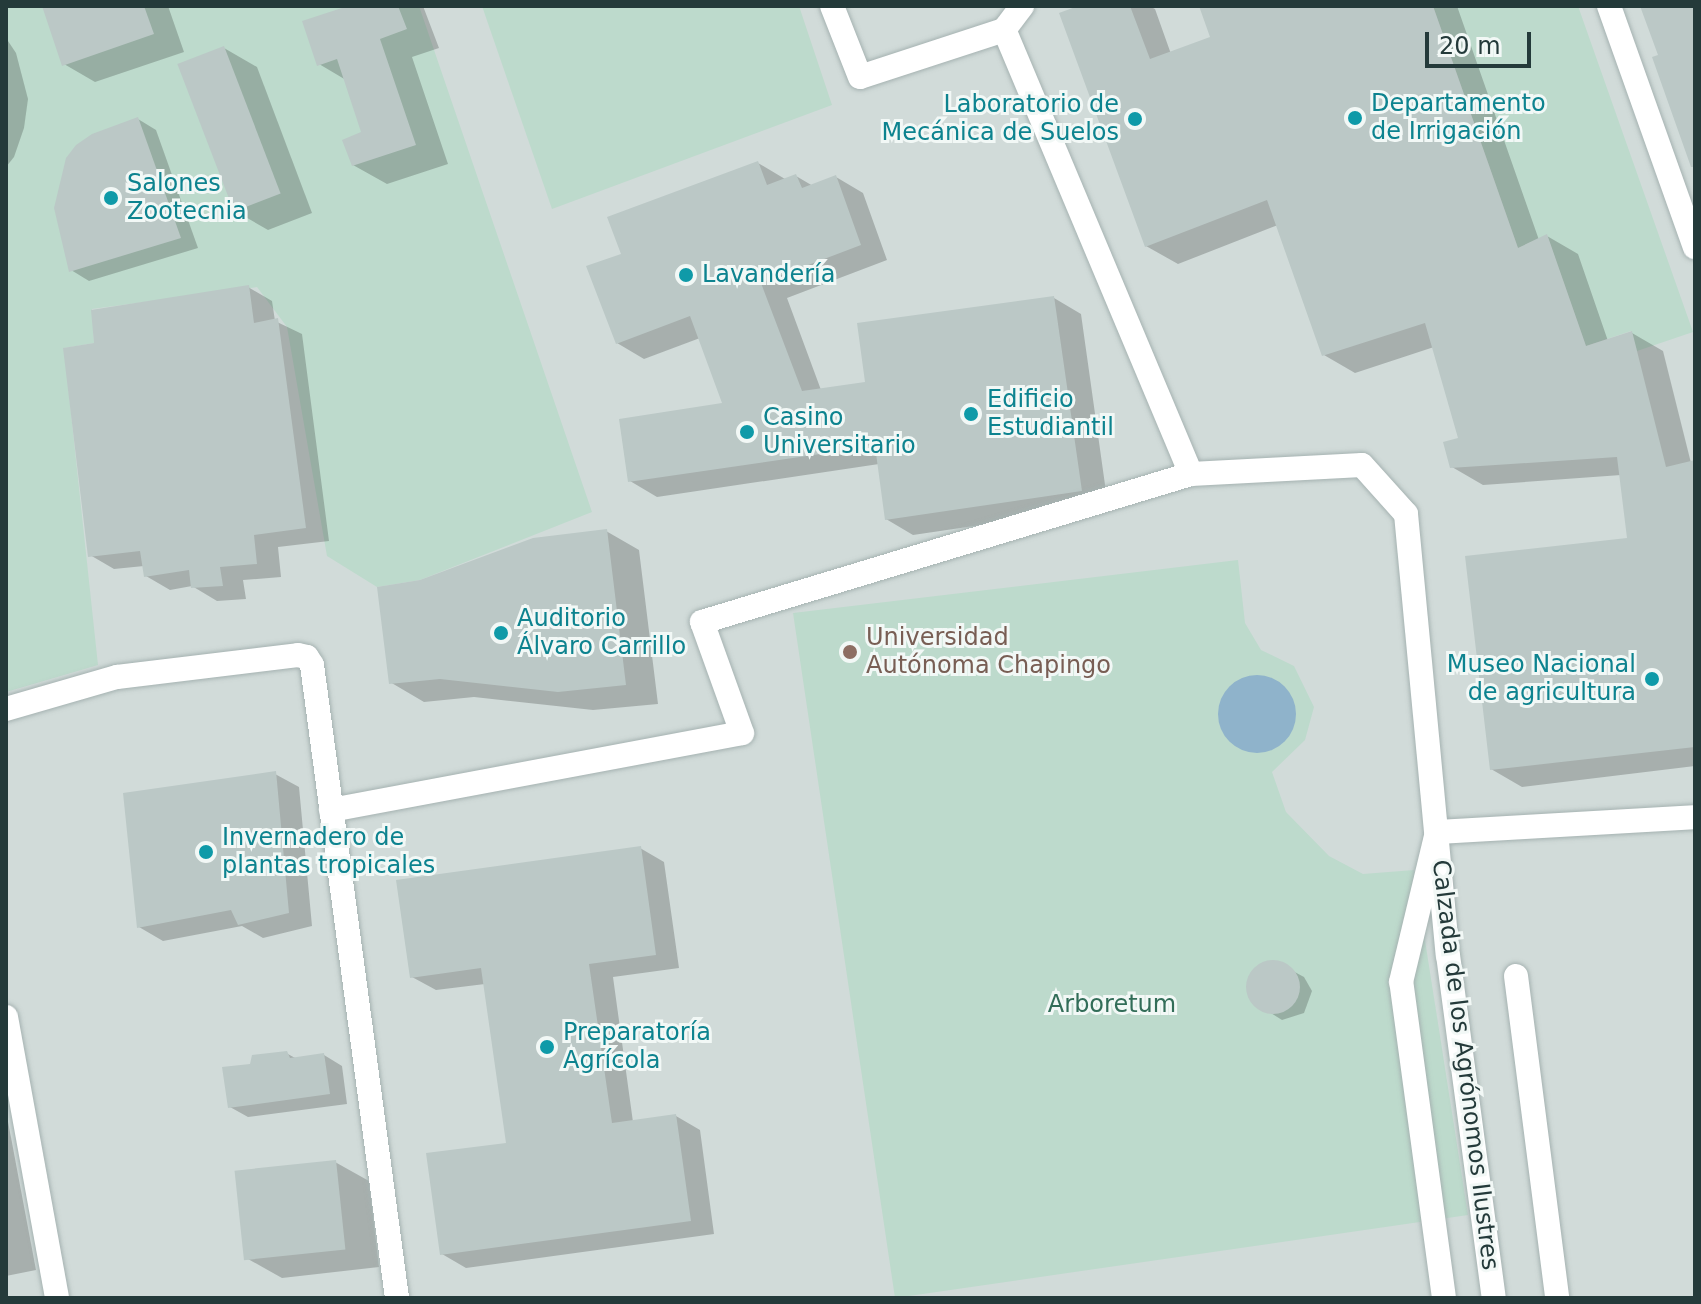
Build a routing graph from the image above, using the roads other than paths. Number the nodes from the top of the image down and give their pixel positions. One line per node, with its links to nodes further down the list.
1 (832, 6): 3 (street)
2 (1609, 6): 4 (street)
3 (1014, 14): 5 (street)
4 (1695, 247)
5 (1191, 474): 7 (street); 9 (street, Calzada de los Agrónomos Ilustres)
6 (6, 709): 7 (street)
7 (331, 810): 13 (street)
8 (1695, 817): 9 (street)
9 (1437, 832): 14 (street, Calzada de los Agrónomos Ilustres); 15 (street, Calzada de los Agrónomos Ilustres)
10 (1516, 976): 16 (street)
11 (6, 1017): 12 (street)
12 (57, 1298)
13 (397, 1298)
14 (1444, 1298)
15 (1494, 1298)
16 (1557, 1298)

